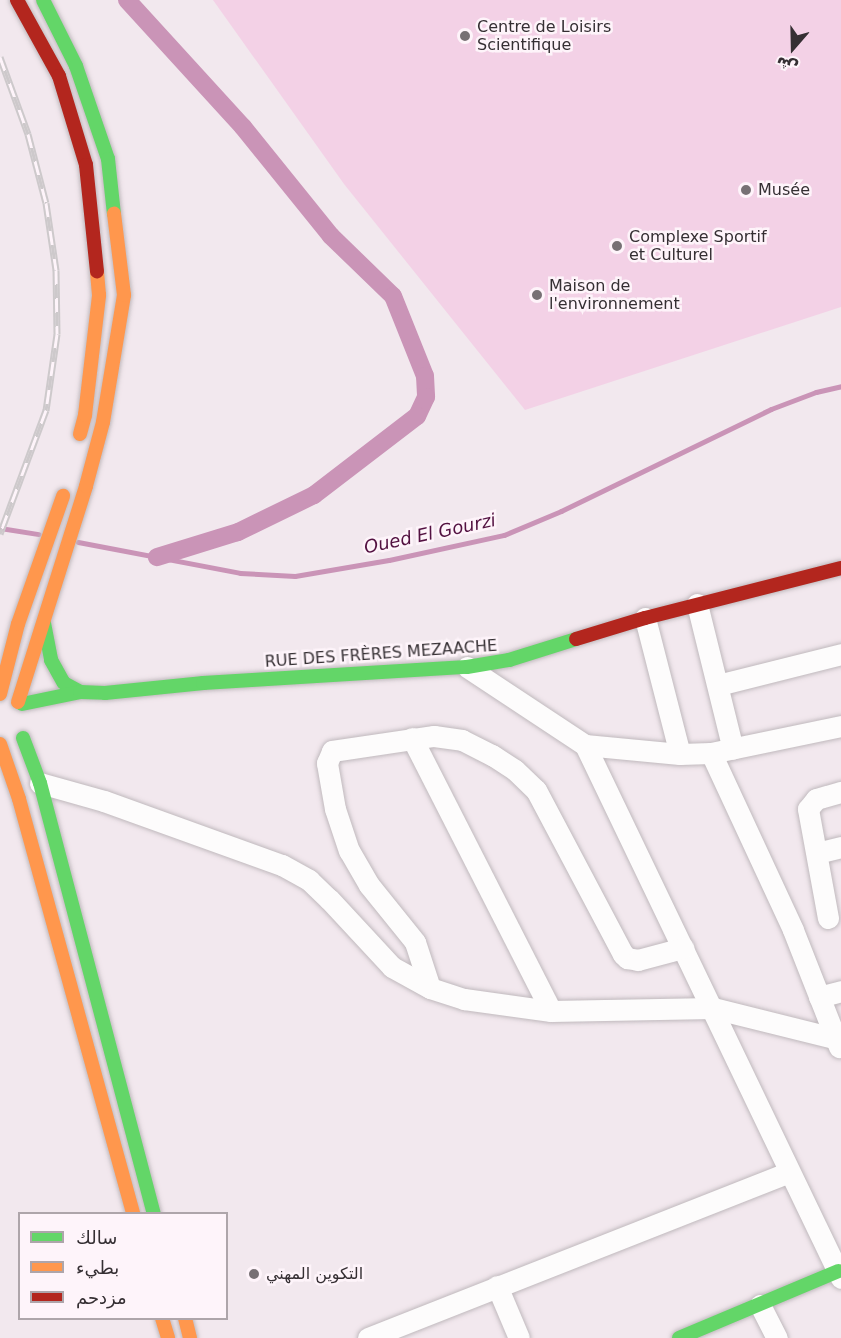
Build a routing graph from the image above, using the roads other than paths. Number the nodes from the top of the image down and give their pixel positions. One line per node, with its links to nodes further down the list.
1 (17, 0): 3 (main road)
2 (43, 0): 8 (main road)
3 (77, 447)
4 (69, 479): 9 (main road)
5 (841, 568): 6 (main road, RUE DES FRÈRES MEZAACHE)
6 (697, 604): 7 (main road, RUE DES FRÈRES MEZAACHE); 13 (street)
7 (645, 618): 12 (main road, RUE DES FRÈRES MEZAACHE); 26 (street)
8 (44, 623): 14 (main road); 19 (main road)
9 (18, 624): 11 (main road); 16 (main road)
10 (841, 654): 13 (street)
11 (0, 656)
12 (467, 667): 15 (main road, RUE DES FRÈRES MEZAACHE); 23 (street)
13 (718, 685): 24 (street)
14 (81, 692): 15 (main road, RUE DES FRÈRES MEZAACHE); 19 (main road, RUE DES FRÈRES MEZAACHE)
15 (105, 693): 18 (main road)
16 (0, 694)
17 (0, 700): 19 (main road)
18 (73, 707)
19 (24, 717): 22 (main road); 27 (main road)
20 (841, 726): 24 (street)
21 (412, 738): 33 (street); 34 (street); 38 (street)
22 (0, 744): 41 (main road)
23 (585, 745): 26 (street); 33 (street)
24 (733, 748): 25 (street)
25 (711, 753): 26 (street); 32 (street)
26 (680, 754)
27 (40, 783): 34 (street); 42 (main road)
28 (841, 792): 30 (street)
29 (841, 847): 30 (street)
30 (817, 853): 31 (street)
31 (835, 916): 32 (street)
32 (793, 930): 36 (street)
33 (683, 948): 37 (street)
34 (430, 988): 38 (street)
35 (841, 991): 36 (street)
36 (819, 997): 39 (street)
37 (713, 1008): 38 (street); 39 (street); 40 (street)
38 (551, 1011)
39 (839, 1044)
40 (790, 1172): 43 (street); 44 (street)
41 (132, 1212)
42 (153, 1212)
43 (839, 1275): 45 (main road)
44 (497, 1286): 50 (street); 51 (street)
45 (760, 1305): 52 (main road); 53 (street)
46 (163, 1320): 48 (main road)
47 (185, 1320): 49 (main road)
48 (168, 1338)
49 (190, 1338)
50 (368, 1338)
51 (519, 1338)
52 (679, 1338)
53 (777, 1338)

